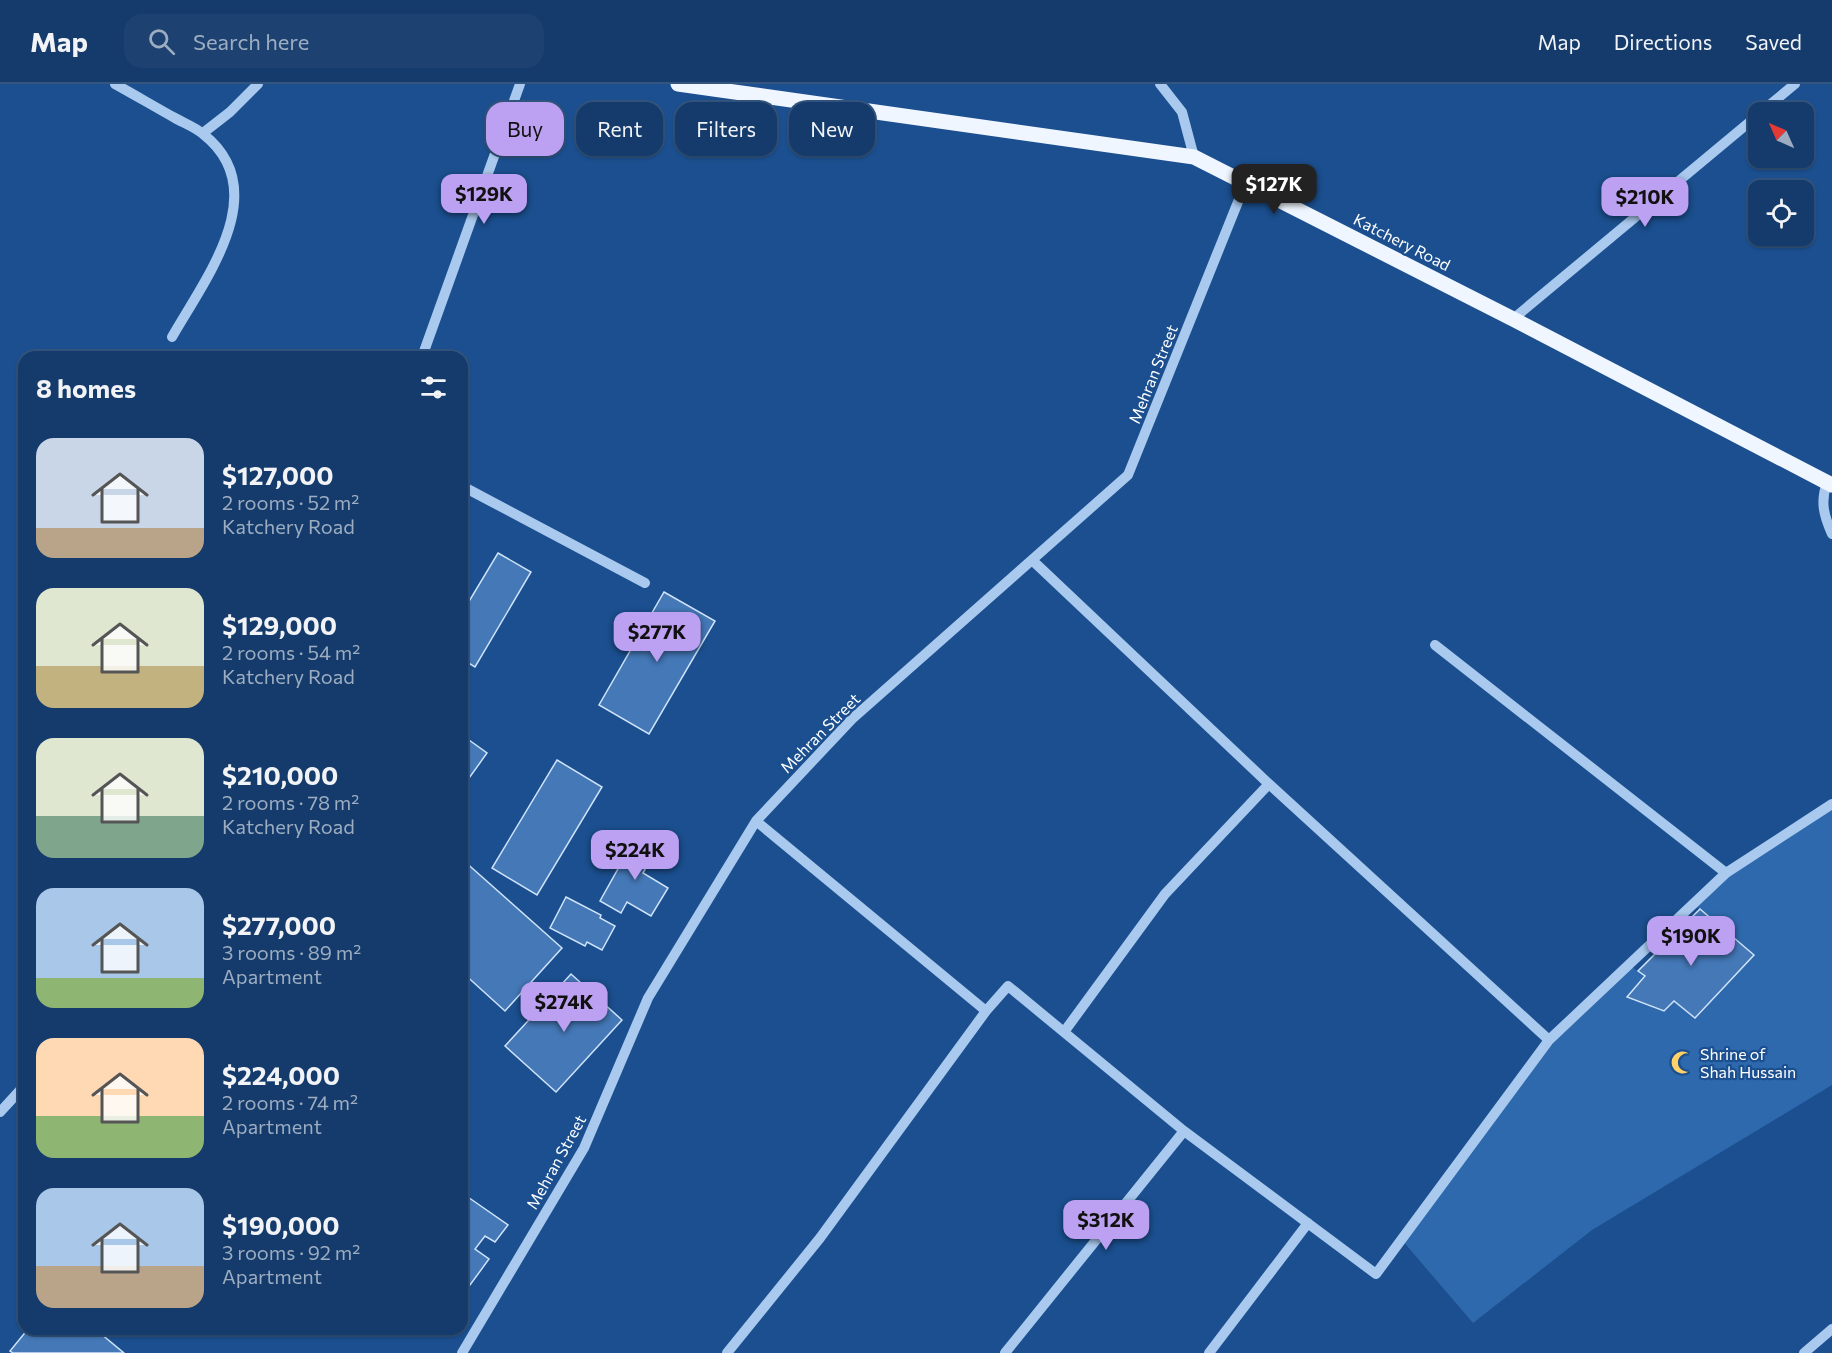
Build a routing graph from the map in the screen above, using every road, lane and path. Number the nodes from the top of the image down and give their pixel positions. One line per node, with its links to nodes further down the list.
1 (115, 84): 9 (street)
2 (258, 84): 9 (street)
3 (520, 84): 14 (street)
4 (678, 84): 10 (main road, Katchery Road)
5 (1161, 84): 10 (street)
6 (1795, 84): 7 (street)
7 (1773, 102)
8 (1748, 123): 12 (street)
9 (203, 134): 13 (street)
10 (1194, 157): 11 (main road, Katchery Road)
11 (1246, 182): 12 (main road, Katchery Road); 18 (street, Mehran Street)
12 (1513, 319): 15 (main road, Katchery Road)
13 (172, 337)
14 (424, 351)
15 (1829, 484): 17 (street)
16 (468, 489): 19 (street)
17 (1832, 534)
18 (1032, 560): 21 (street); 23 (street, Mehran Street)
19 (645, 583)
20 (1435, 645): 24 (street)
21 (1269, 784): 26 (street); 27 (street)
22 (1832, 804): 24 (street)
23 (756, 820): 25 (street); 33 (street, Mehran Street)
24 (1726, 873): 27 (street)
25 (986, 1011): 26 (street); 34 (street)
26 (1064, 1032): 30 (street)
27 (1549, 1040): 31 (street)
28 (18, 1092): 29 (street)
29 (0, 1112)
30 (1184, 1131): 31 (street); 35 (street)
31 (1308, 1223): 36 (street)
32 (1832, 1329): 37 (street)
33 (462, 1353)
34 (727, 1353)
35 (1005, 1353)
36 (1209, 1353)
37 (1804, 1353)

